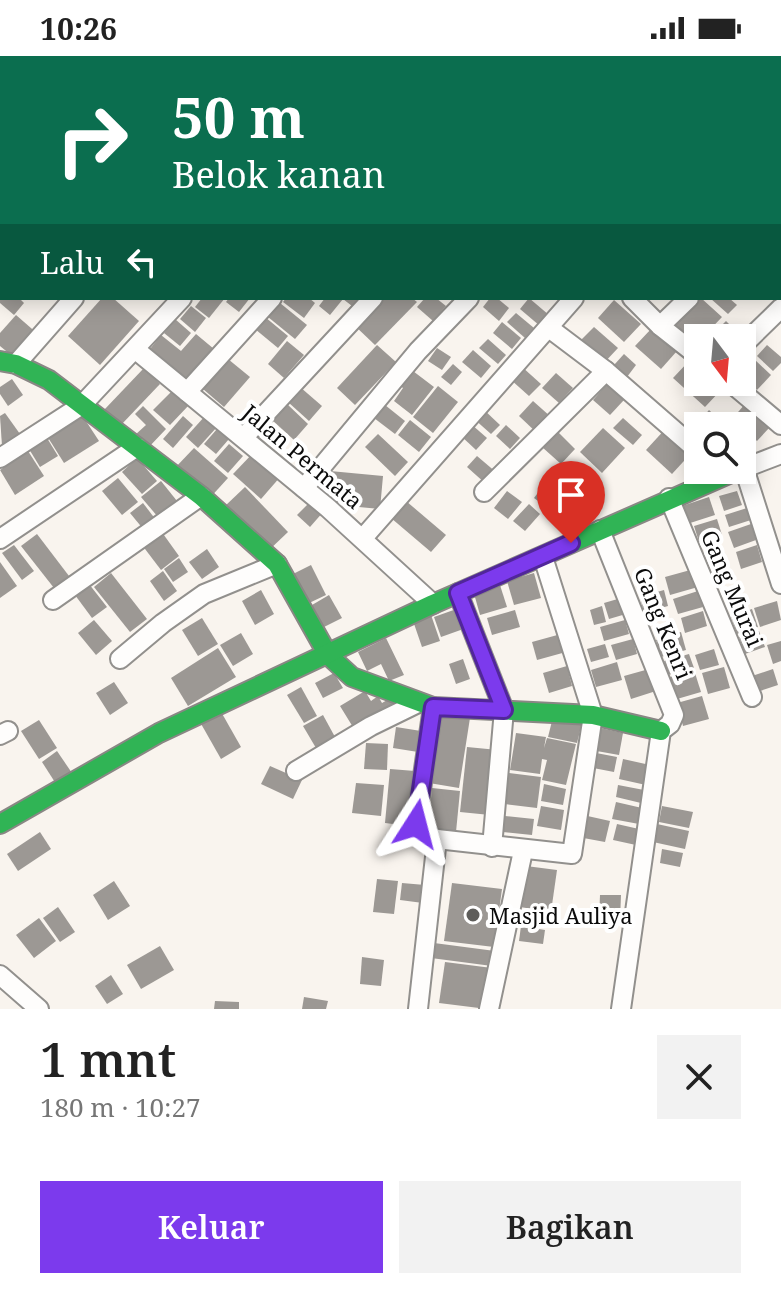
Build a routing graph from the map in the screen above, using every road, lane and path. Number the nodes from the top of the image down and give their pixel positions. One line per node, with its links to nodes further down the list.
1 (72, 300): 15 (street)
2 (180, 300): 14 (street)
3 (270, 300): 17 (street)
4 (371, 300): 21 (street)
5 (467, 300): 29 (street)
6 (572, 300): 11 (street)
7 (634, 300): 10 (street)
8 (687, 300): 10 (street)
9 (781, 308): 12 (street)
10 (660, 326): 13 (street)
11 (549, 328): 16 (street); 34 (street)
12 (756, 332)
13 (684, 345)
14 (136, 350): 17 (street, Jalan Permata); 19 (street)
15 (4, 361): 19 (street)
16 (606, 371): 22 (street); 30 (street)
17 (187, 392): 21 (street, Jalan Permata)
18 (747, 396): 20 (street)
19 (82, 405): 23 (street); 25 (street)
20 (781, 425)
21 (244, 437): 29 (street, Jalan Permata)
22 (684, 439)
23 (137, 447): 31 (street); 35 (street)
24 (781, 454): 26 (street)
25 (0, 458)
26 (756, 463)
27 (702, 484): 32 (street)
28 (740, 484): 38 (street)
29 (304, 488): 34 (street, Jalan Permata)
30 (484, 492)
31 (201, 496): 37 (street); 40 (street)
32 (669, 498): 33 (street); 44 (street, Gang Murai)
33 (600, 530): 36 (street); 48 (street, Gang Kenri)
34 (363, 538): 41 (street, Jalan Permata)
35 (0, 539)
36 (543, 557): 39 (street); 47 (street)
37 (277, 564): 42 (street); 43 (street)
38 (781, 584)
39 (458, 593): 41 (street); 46 (street)
40 (53, 600)
41 (433, 604): 42 (street)
42 (328, 655): 45 (street); 50 (street)
43 (120, 659)
44 (752, 697)
45 (426, 705): 46 (street); 49 (street); 51 (street)
46 (504, 710): 47 (street); 52 (street)
47 (593, 715): 48 (street); 53 (street)
48 (661, 731): 58 (street)
49 (296, 771)
50 (0, 824)
51 (437, 839): 52 (street); 56 (street)
52 (492, 847): 53 (street)
53 (523, 851): 57 (street)
54 (0, 975): 55 (street)
55 (39, 1009)
56 (418, 1009)
57 (489, 1009)
58 (621, 1009)

